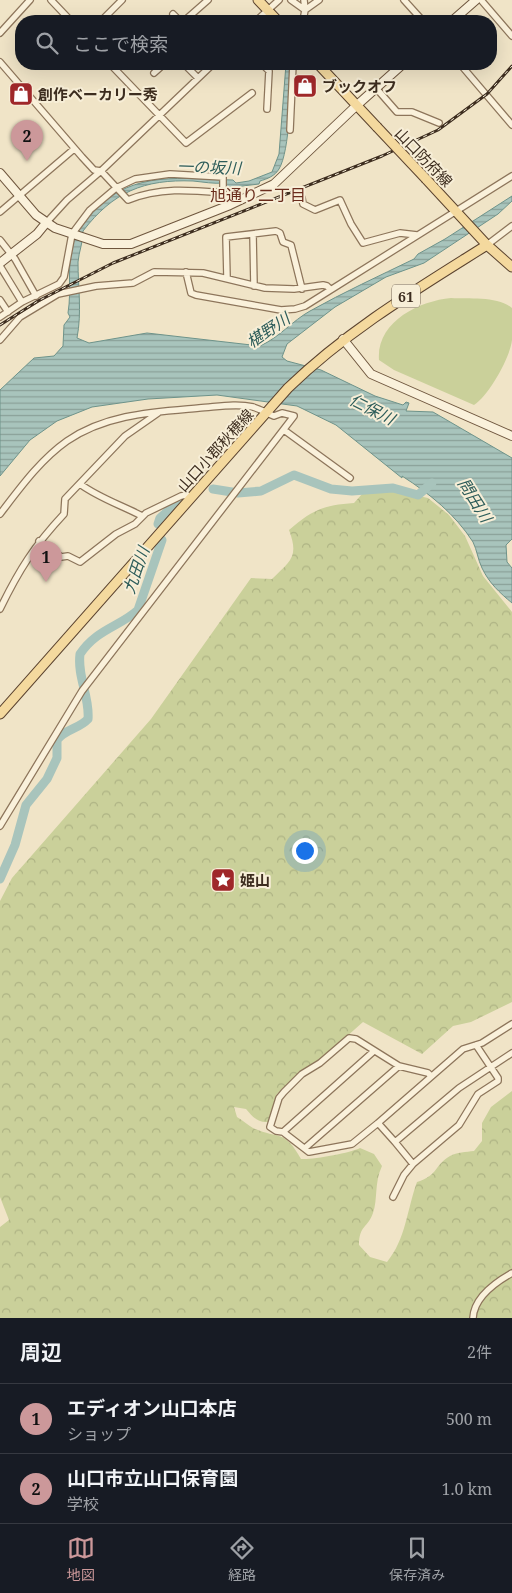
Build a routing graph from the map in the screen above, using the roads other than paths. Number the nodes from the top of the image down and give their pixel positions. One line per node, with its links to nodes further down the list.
1 (30, 0): 15 (street)
2 (51, 0): 16 (street)
3 (122, 0): 17 (street)
4 (258, 0): 14 (main road)
5 (280, 0): 14 (street)
6 (304, 0): 13 (street)
7 (319, 0): 13 (street)
8 (404, 0): 22 (street)
9 (476, 0): 23 (street)
10 (481, 0): 24 (street)
11 (203, 2): 18 (street)
12 (292, 2): 13 (street)
13 (303, 9): 21 (street)
14 (268, 10): 19 (street); 20 (main road)
15 (16, 15)
16 (65, 15)
17 (107, 15)
18 (189, 15)
19 (263, 15)
20 (273, 15)
21 (303, 15)
22 (418, 15)
23 (459, 15)
24 (494, 15)
25 (15, 16): 27 (street)
26 (497, 19): 28 (street)
27 (0, 33)
28 (512, 36)
29 (0, 62): 49 (street)
30 (116, 70): 45 (street)
31 (157, 70): 39 (street)
32 (190, 70): 40 (street)
33 (207, 70): 40 (street)
34 (268, 70): 44 (street)
35 (293, 70): 48 (street)
36 (323, 70): 43 (main road, 山口防府線)
37 (396, 70): 41 (street)
38 (465, 70): 47 (street)
39 (154, 73)
40 (198, 78): 45 (street)
41 (376, 88): 43 (street); 46 (street)
42 (252, 93): 45 (street)
43 (356, 106): 57 (street); 59 (main road, 山口防府線, bridge)
44 (267, 108)
45 (159, 115): 50 (street)
46 (439, 123)
47 (512, 125)
48 (290, 130)
49 (74, 149): 50 (street); 55 (street)
50 (100, 172): 53 (street); 60 (street)
51 (0, 173): 55 (street)
52 (512, 176): 59 (street)
53 (117, 189): 54 (street); 54 (street); 62 (street)
54 (223, 194): 57 (street)
55 (20, 196): 58 (street); 60 (street)
56 (302, 198): 64 (street)
57 (230, 205): 62 (street)
58 (0, 212)
59 (458, 213): 64 (street); 66 (main road, 山口防府線)
60 (46, 223): 62 (street); 67 (street)
61 (512, 226): 66 (street)
62 (73, 234): 72 (street)
63 (253, 235): 71 (street); 73 (street); 74 (street)
64 (417, 235): 75 (street)
65 (0, 240): 67 (street)
66 (487, 245): 69 (main road, 山口防府線); 82 (main road, 山口小郡秋穂線 / 61)
67 (12, 254): 68 (street); 77 (street)
68 (0, 265): 79 (street)
69 (512, 267)
70 (186, 272): 71 (street); 75 (street); 76 (street)
71 (227, 277): 73 (street)
72 (59, 284): 76 (street); 77 (street)
73 (254, 286): 74 (street)
74 (302, 289): 75 (street)
75 (330, 289)
76 (64, 292): 83 (street)
77 (36, 296): 79 (street)
78 (0, 300): 80 (street)
79 (22, 302): 80 (street)
80 (8, 312): 81 (street)
81 (0, 317)
82 (343, 339): 85 (main road, 山口小郡秋穂線 / 61); 87 (street)
83 (0, 340)
84 (162, 411): 85 (street); 89 (street); 91 (street)
85 (268, 412): 86 (street); 90 (main road, 山口小郡秋穂線 / 61)
86 (284, 430): 88 (street); 96 (street)
87 (512, 436)
88 (350, 478)
89 (80, 484): 92 (street); 93 (street)
90 (191, 498): 92 (street); 95 (main road, 山口小郡秋穂線 / 61)
91 (0, 514)
92 (142, 516): 93 (street)
93 (39, 540): 94 (street)
94 (0, 609)
95 (0, 714)
96 (0, 826)
97 (512, 1024): 98 (street)
98 (476, 1045): 102 (street); 103 (street)
99 (374, 1051): 101 (street); 105 (street); 105 (street)
100 (512, 1053): 102 (street)
101 (399, 1066): 103 (street); 107 (street)
102 (490, 1066): 106 (street); 108 (street)
103 (431, 1076): 104 (street)
104 (378, 1123): 106 (street); 107 (street)
105 (282, 1132): 107 (street)
106 (395, 1142): 108 (street)
107 (305, 1148)
108 (413, 1164): 109 (street)
109 (393, 1197)
110 (512, 1273): 111 (street)
111 (473, 1318)

